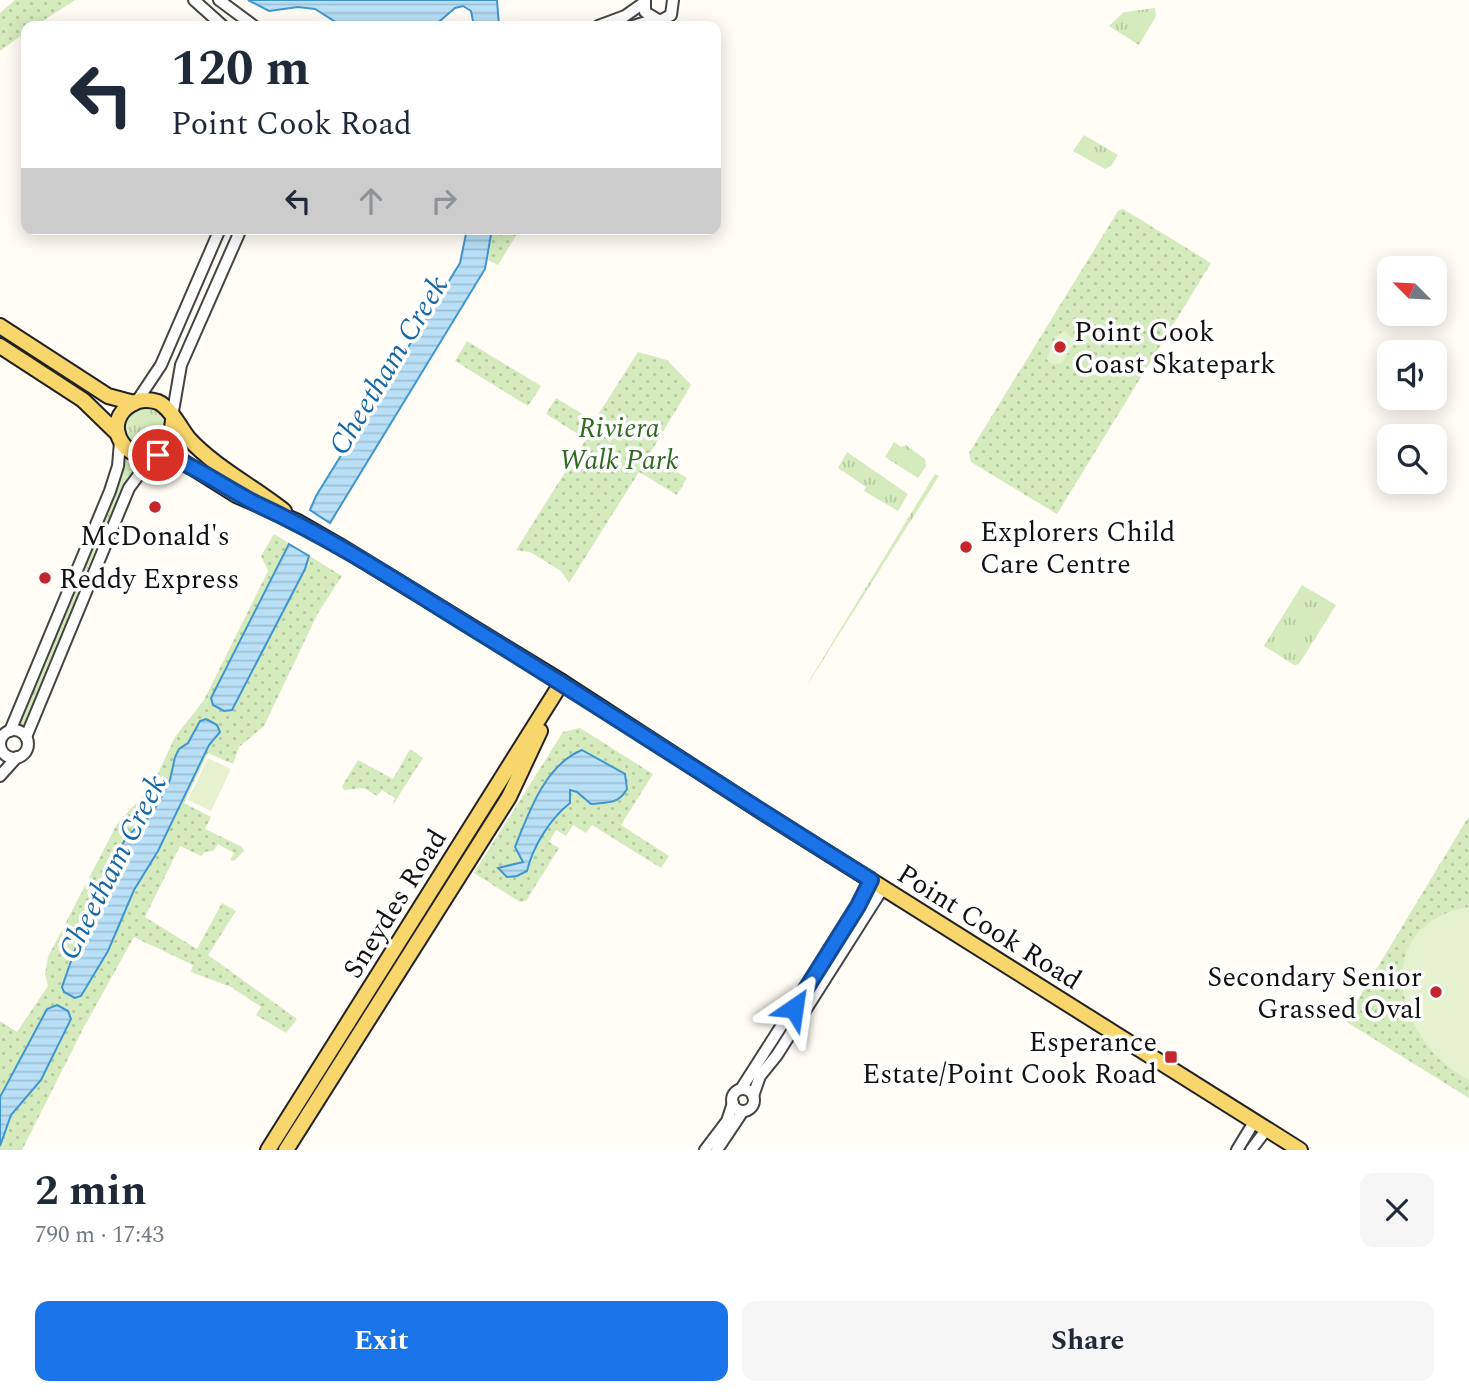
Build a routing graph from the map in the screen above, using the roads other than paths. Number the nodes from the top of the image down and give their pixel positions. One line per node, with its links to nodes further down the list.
1 (194, 0): 8 (street)
2 (219, 0): 9 (street)
3 (673, 0): 6 (street)
4 (645, 1): 7 (street); 10 (street)
5 (685, 1): 6 (street)
6 (673, 12): 7 (street)
7 (653, 20): 11 (street)
8 (217, 21)
9 (247, 21)
10 (612, 21)
11 (650, 21)
12 (217, 235): 16 (street)
13 (238, 235): 17 (street)
14 (0, 326): 16 (main road)
15 (1, 342): 18 (main road)
16 (135, 402): 17 (main road); 18 (main road)
17 (173, 419): 19 (main road); 20 (main road, Point Cook Road)
18 (119, 438): 19 (main road); 21 (street)
19 (155, 456): 20 (main road, Point Cook Road); 22 (street)
20 (298, 522): 23 (main road, Point Cook Road)
21 (73, 580): 22 (street); 24 (street)
22 (89, 584): 25 (street)
23 (565, 683): 29 (main road, Point Cook Road); 35 (main road, Sneydes Road); 36 (main road, Sneydes Road)
24 (10, 731): 25 (street); 26 (street)
25 (26, 737): 27 (street)
26 (3, 753): 27 (street); 28 (street)
27 (17, 757): 28 (street)
28 (0, 774)
29 (877, 884): 30 (street); 31 (street); 34 (main road, Point Cook Road)
30 (741, 1089): 31 (street); 32 (street)
31 (753, 1096): 33 (street)
32 (733, 1104): 33 (street); 37 (street)
33 (743, 1111): 38 (street)
34 (1260, 1126): 39 (street); 40 (street); 41 (main road, Point Cook Road)
35 (268, 1150)
36 (286, 1150)
37 (705, 1150)
38 (718, 1150)
39 (1237, 1150)
40 (1251, 1150)
41 (1300, 1150)

